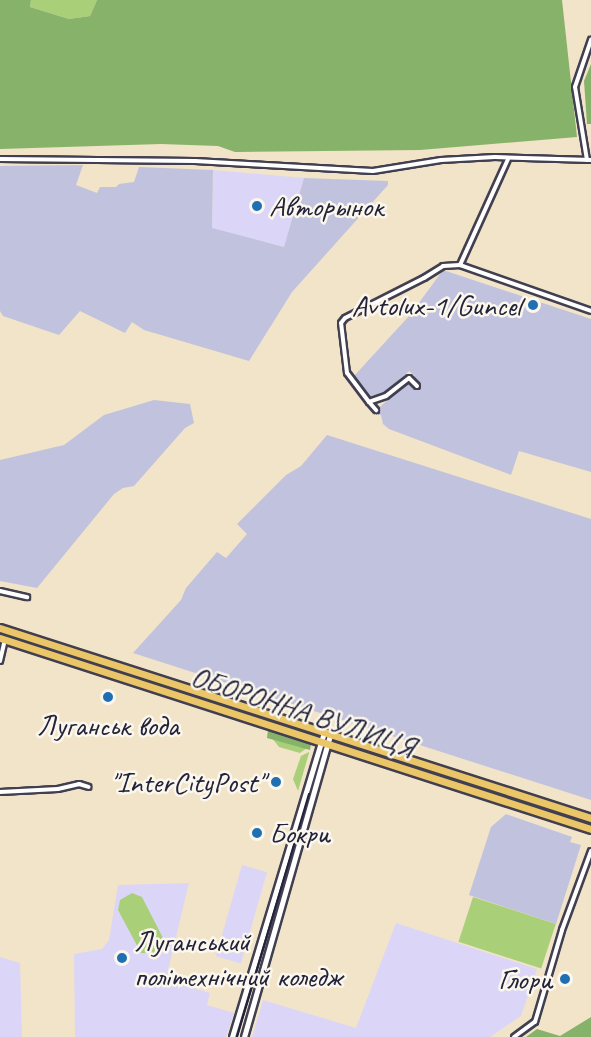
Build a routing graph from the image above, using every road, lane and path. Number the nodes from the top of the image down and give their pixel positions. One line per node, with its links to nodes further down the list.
1 (591, 40): 4 (street)
2 (0, 159): 3 (street)
3 (508, 159): 4 (street); 5 (street)
4 (589, 160)
5 (460, 265): 6 (street); 8 (street)
6 (591, 311)
7 (417, 386): 8 (street)
8 (369, 402): 9 (street)
9 (376, 410)
10 (0, 591): 11 (street)
11 (27, 597)
12 (0, 628): 15 (main road, ОБОРОННА ВУЛИЦЯ)
13 (2, 639): 14 (street); 15 (main road, ОБОРОННА ВУЛИЦЯ)
14 (0, 661)
15 (326, 738): 18 (street); 19 (street); 20 (main road, ОБОРОННА ВУЛИЦЯ); 21 (main road, ОБОРОННА ВУЛИЦЯ)
16 (89, 787): 17 (street)
17 (0, 792)
18 (303, 798): 19 (street); 23 (street)
19 (313, 801): 24 (street)
20 (591, 819)
21 (591, 830)
22 (591, 851): 25 (street)
23 (232, 1037)
24 (244, 1037)
25 (514, 1037)

